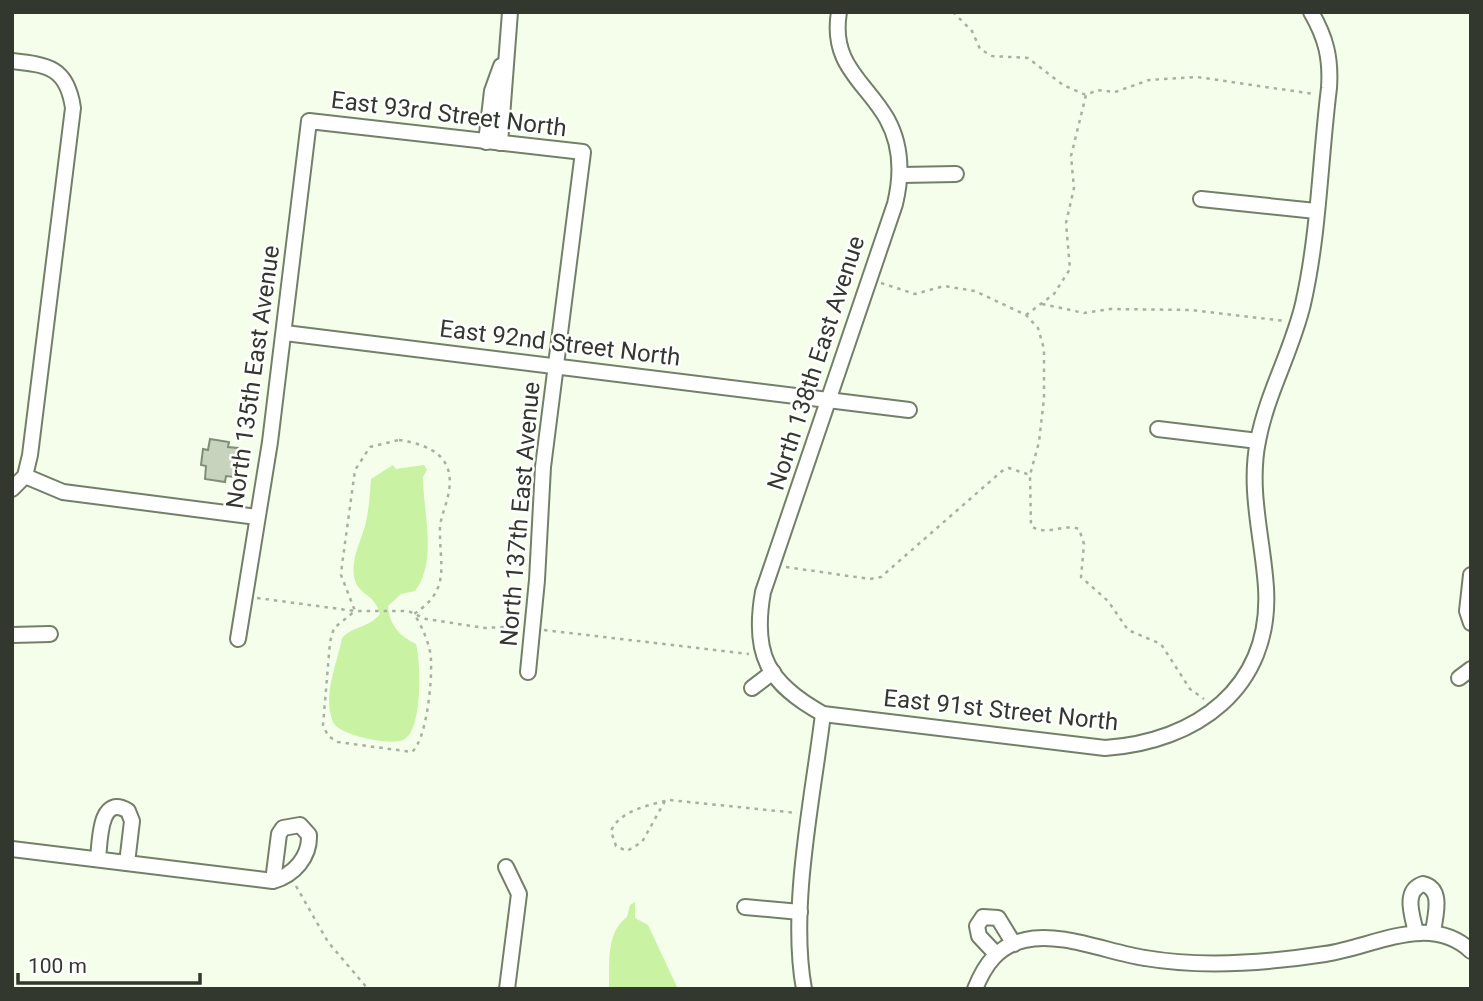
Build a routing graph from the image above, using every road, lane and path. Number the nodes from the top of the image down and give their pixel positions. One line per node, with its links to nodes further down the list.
1 (510, 12): 9 (street)
2 (839, 12): 12 (street)
3 (954, 12): 6 (path)
4 (1311, 12): 7 (street)
5 (12, 61): 26 (street)
6 (1086, 95): 7 (path); 16 (path)
7 (1328, 96): 14 (street)
8 (309, 121): 9 (street, East 93rd Street North); 19 (street, North 135th East Avenue)
9 (493, 142): 10 (street, East 93rd Street North)
10 (583, 152): 20 (street, North 137th East Avenue)
11 (956, 174): 12 (street)
12 (902, 175): 15 (street, North 138th East Avenue)
13 (1201, 199): 14 (street)
14 (1315, 211): 18 (street)
15 (868, 278): 17 (path); 21 (street, North 138th East Avenue)
16 (1042, 304): 17 (path); 18 (path)
17 (1026, 315): 25 (path)
18 (1298, 323): 24 (street)
19 (285, 333): 20 (street, East 92nd Street North); 28 (street, North 135th East Avenue)
20 (556, 366): 21 (street, East 92nd Street North); 35 (street, North 137th East Avenue)
21 (830, 398): 22 (street, East 92nd Street North); 29 (street, North 138th East Avenue)
22 (909, 410)
23 (1158, 429): 24 (street)
24 (1258, 441): 43 (street)
25 (1028, 474): 29 (path); 43 (path)
26 (25, 476): 27 (street); 28 (street)
27 (12, 489)
28 (257, 517): 31 (street, North 135th East Avenue)
29 (772, 565): 39 (street, North 138th East Avenue)
30 (1471, 575): 34 (street)
31 (243, 596): 32 (path); 38 (street, North 135th East Avenue)
32 (355, 611): 33 (path); 33 (path); 33 (path)
33 (414, 614): 35 (path)
34 (1471, 623)
35 (533, 627): 39 (path); 40 (street, North 137th East Avenue)
36 (50, 634): 37 (street)
37 (12, 635)
38 (238, 639)
39 (763, 656): 41 (street, North 138th East Avenue)
40 (528, 672)
41 (773, 672): 42 (street); 44 (street, North 138th East Avenue)
42 (752, 688)
43 (1215, 711): 44 (street, East 91st Street North)
44 (823, 714): 46 (street)
45 (665, 801): 45 (path); 46 (path)
46 (811, 815): 54 (street)
47 (12, 849): 48 (street)
48 (98, 859): 49 (street); 49 (street)
49 (127, 863): 52 (street)
50 (506, 867): 59 (street)
51 (289, 874): 52 (street); 52 (street); 58 (path)
52 (273, 881)
53 (745, 907): 54 (street)
54 (800, 912): 60 (street)
55 (1433, 932): 56 (street); 56 (street); 57 (street)
56 (1416, 933): 61 (street)
57 (1471, 951)
58 (368, 989)
59 (507, 989)
60 (804, 989)
61 (975, 989)

